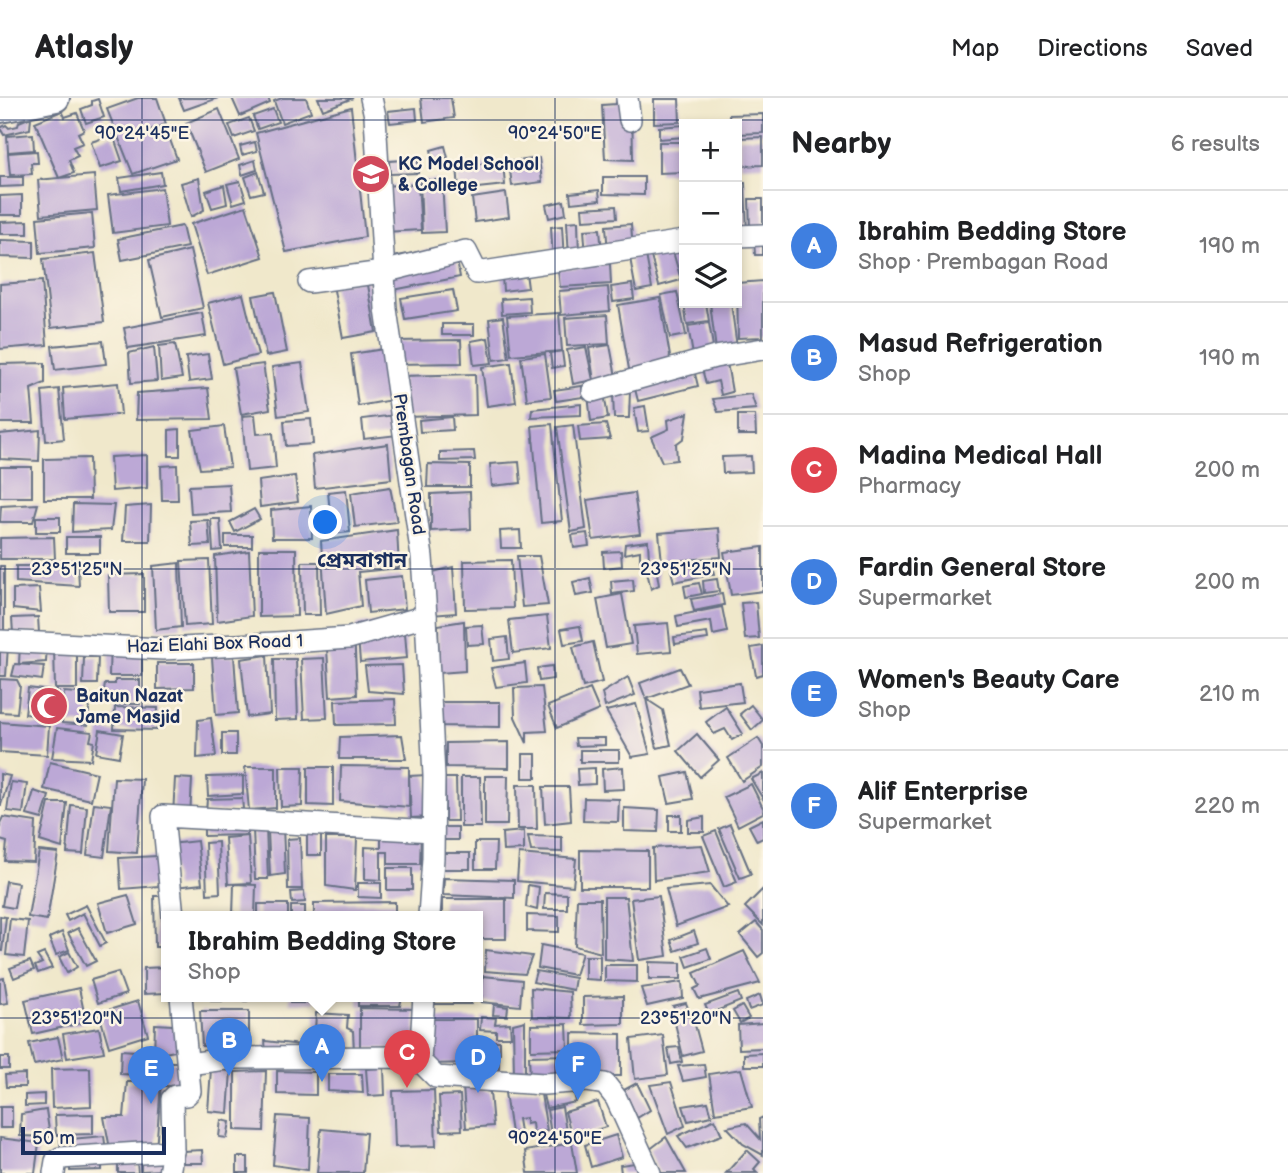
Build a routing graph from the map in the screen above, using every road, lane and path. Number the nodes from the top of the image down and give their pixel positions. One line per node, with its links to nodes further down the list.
1 (56, 98): 4 (street)
2 (371, 98): 9 (street, Prembagan Road)
3 (627, 98): 5 (street)
4 (0, 109)
5 (629, 120)
6 (763, 235): 7 (street)
7 (742, 236)
8 (679, 242): 9 (street)
9 (383, 272): 10 (street); 13 (street, Prembagan Road)
10 (309, 282)
11 (763, 349): 12 (street)
12 (593, 391)
13 (426, 616): 14 (street, Hazi Elahi Box Road 1); 15 (street, Prembagan Road)
14 (0, 641)
15 (433, 831): 16 (street); 17 (street, Prembagan Road)
16 (172, 911)
17 (429, 911)
18 (182, 1002): 21 (street)
19 (424, 1002): 20 (street)
20 (420, 1061): 21 (street); 25 (street)
21 (188, 1064): 22 (street)
22 (173, 1151): 23 (street); 24 (street)
23 (54, 1173)
24 (169, 1173)
25 (650, 1173)

